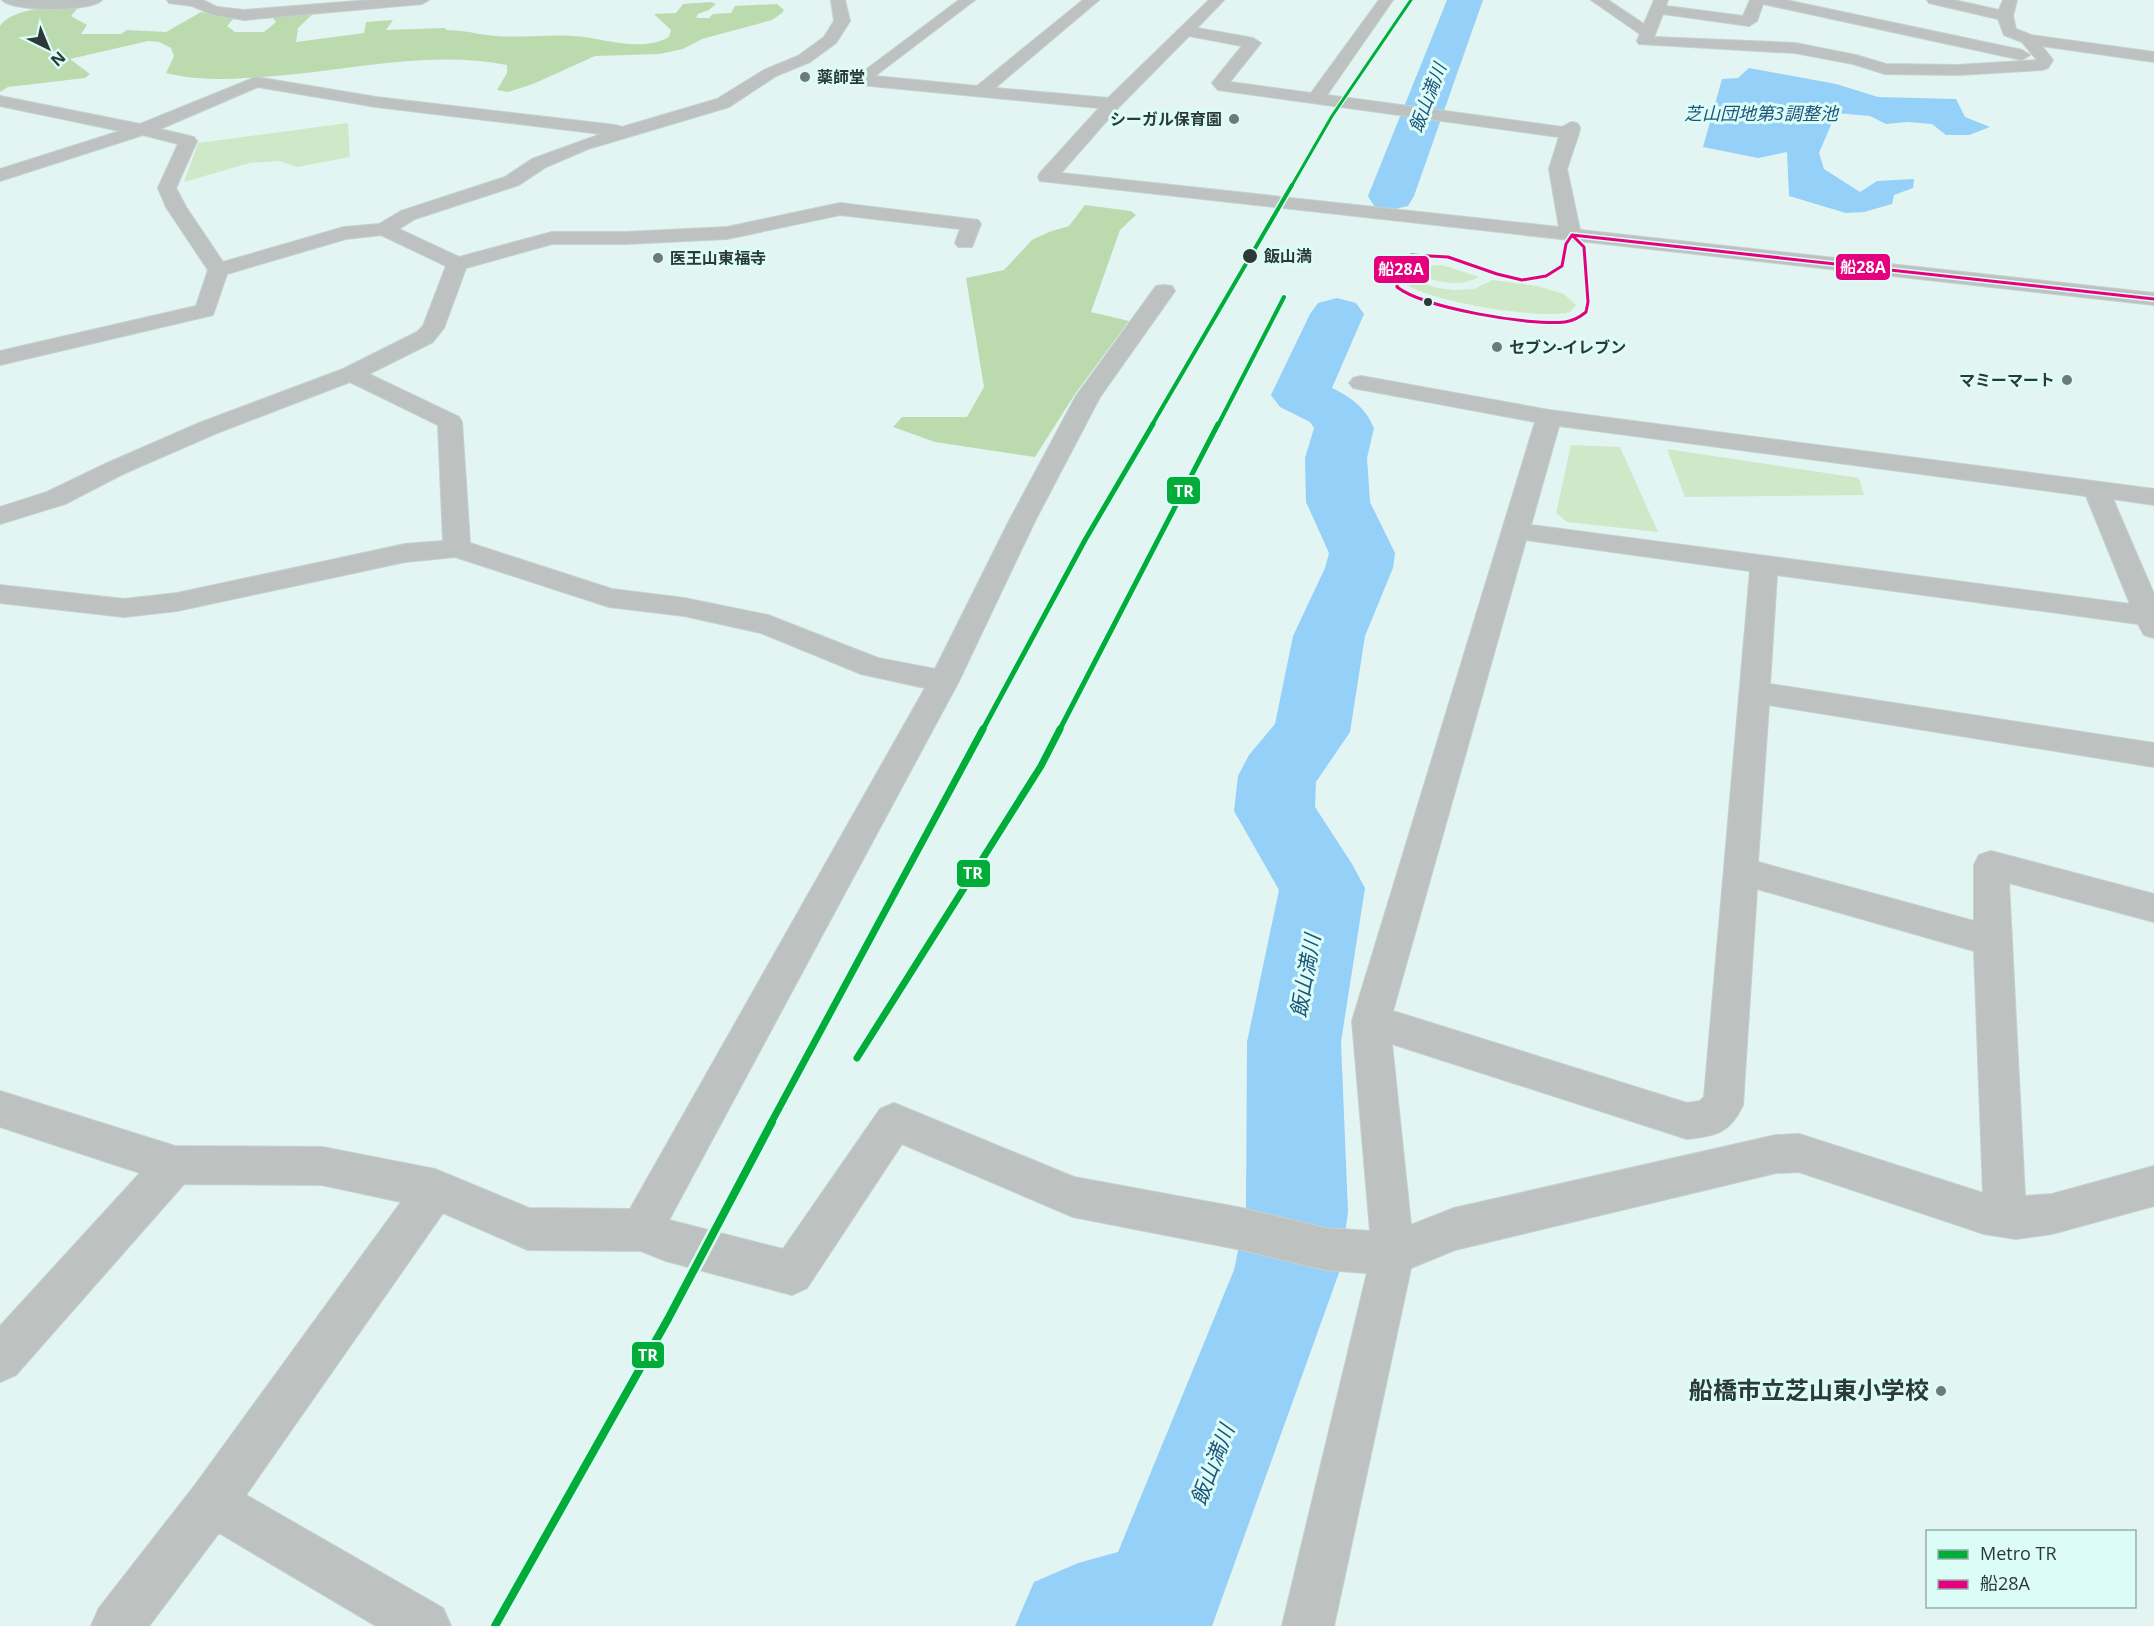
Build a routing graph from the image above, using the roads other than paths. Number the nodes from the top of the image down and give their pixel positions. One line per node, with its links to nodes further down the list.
1 (9, 0): 14 (street)
2 (95, 0): 14 (street)
3 (174, 0): 4 (street)
4 (422, 0)
5 (838, 0): 28 (street)
6 (968, 0): 23 (street)
7 (1092, 0): 23 (street)
8 (1218, 0): 18 (street)
9 (1386, 0): 24 (street)
10 (1598, 0): 19 (street)
11 (1757, 0): 15 (street)
12 (1765, 0): 22 (street)
13 (1934, 0): 16 (street)
14 (54, 4): 17 (street)
15 (1660, 4): 19 (street)
16 (2008, 8): 20 (street)
17 (11, 16)
18 (1185, 31): 24 (street); 26 (street)
19 (1648, 33): 22 (street)
20 (2028, 39): 21 (street); 22 (street)
21 (2154, 57)
22 (2045, 60)
23 (980, 92): 26 (street)
24 (1316, 98): 31 (street)
25 (0, 101): 27 (street)
26 (1112, 104): 31 (street)
27 (142, 130): 28 (street); 29 (street); 34 (street)
28 (628, 132): 30 (street)
29 (0, 175)
30 (384, 229): 33 (street); 34 (street)
31 (1572, 235): 36 (street)
32 (964, 243): 33 (street)
33 (458, 264): 38 (street)
34 (218, 270): 37 (street)
35 (1164, 291): 49 (street)
36 (2154, 299)
37 (0, 358)
38 (351, 374): 43 (street); 45 (street)
39 (1361, 383): 40 (street)
40 (1549, 417): 41 (street); 44 (street)
41 (2096, 489): 42 (street); 48 (street)
42 (2154, 496)
43 (0, 516)
44 (1517, 531): 46 (street); 55 (street)
45 (457, 548): 47 (street); 49 (street)
46 (1764, 564): 48 (street); 50 (street)
47 (0, 594)
48 (2153, 621)
49 (944, 681): 61 (street)
50 (1756, 692): 51 (street); 52 (street)
51 (2154, 756)
52 (1742, 871): 54 (street); 55 (street)
53 (2154, 908): 54 (street)
54 (1992, 941): 60 (street)
55 (1371, 1021): 62 (street)
56 (0, 1109): 57 (street)
57 (176, 1165): 59 (street); 63 (street)
58 (2154, 1186): 60 (street)
59 (435, 1189): 61 (street); 64 (street)
60 (2006, 1216): 62 (street)
61 (641, 1230): 62 (street)
62 (1393, 1254): 67 (street)
63 (0, 1359)
64 (212, 1503): 65 (street); 66 (street)
65 (117, 1626)
66 (425, 1626)
67 (1308, 1626)

